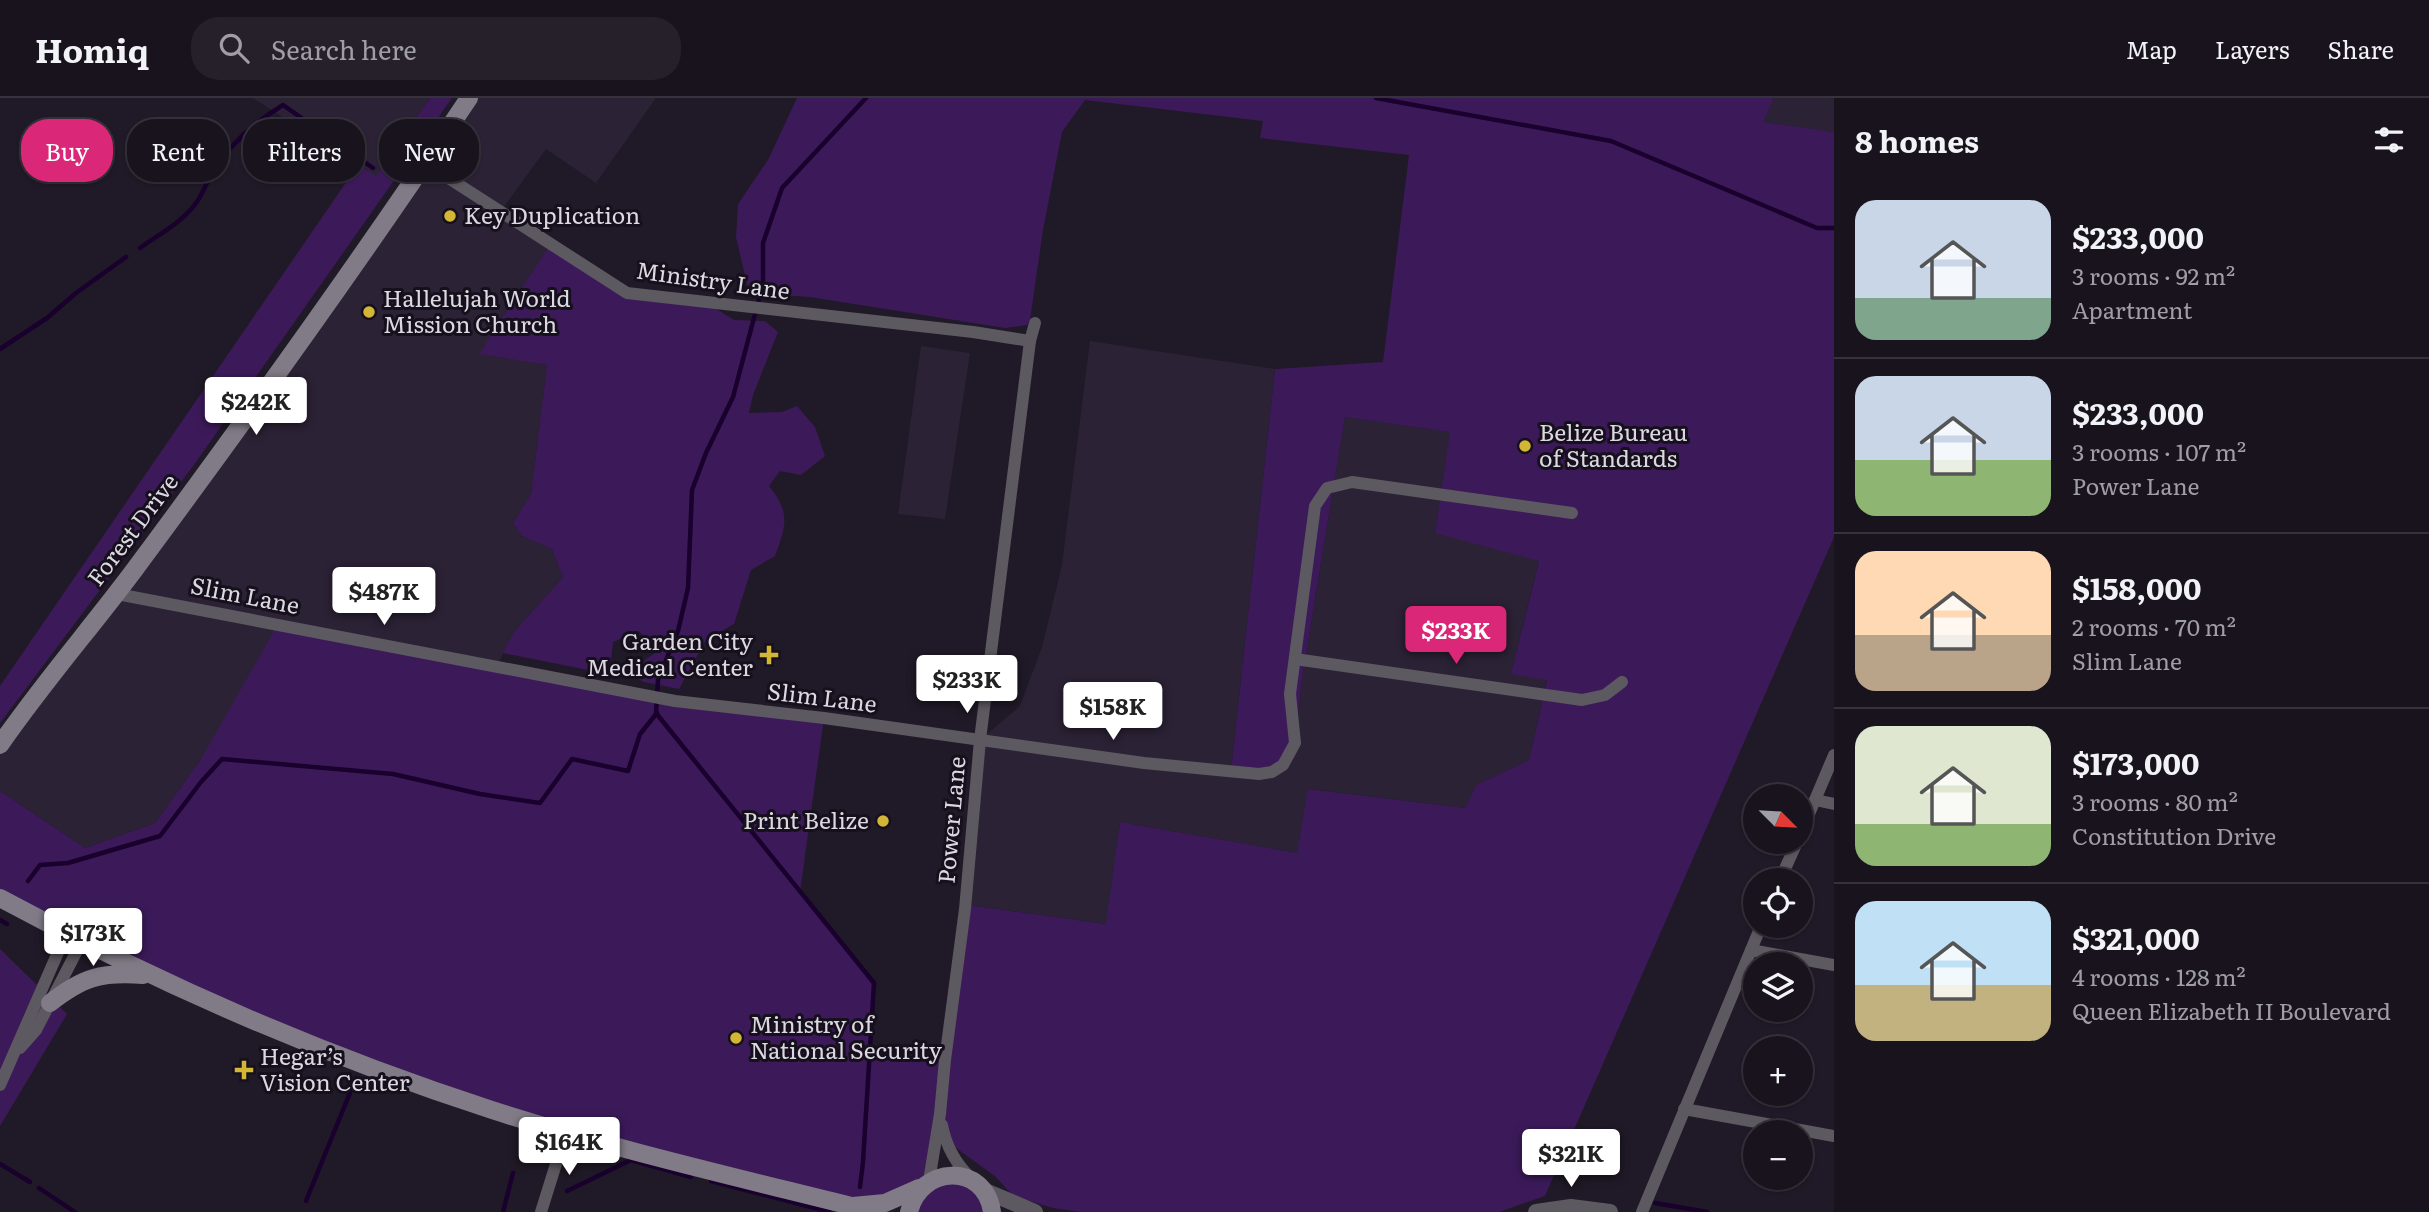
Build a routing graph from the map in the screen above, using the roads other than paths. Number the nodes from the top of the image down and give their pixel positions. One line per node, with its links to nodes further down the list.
1 (469, 98): 2 (main road, Forest Drive)
2 (455, 119)
3 (412, 182): 8 (main road, Forest Drive)
4 (455, 182): 6 (street, Ministry Lane)
5 (1035, 323): 6 (street, Power Lane)
6 (1030, 341): 11 (street, Power Lane)
7 (1573, 513): 9 (street, Slim Lane)
8 (117, 594): 11 (street, Slim Lane); 12 (main road, Forest Drive)
9 (1295, 659): 10 (street); 11 (street, Slim Lane)
10 (1622, 682)
11 (981, 740): 27 (street, Power Lane)
12 (0, 745)
13 (1834, 755): 14 (street)
14 (1815, 800): 15 (street); 16 (street)
15 (1834, 804)
16 (1813, 805)
17 (0, 898): 18 (main road)
18 (74, 938): 22 (main road); 23 (street); 24 (street)
19 (1756, 938): 20 (street)
20 (1751, 950): 21 (street); 26 (street)
21 (1834, 965)
22 (153, 976): 23 (main road); 28 (main road)
23 (50, 1003): 24 (street)
24 (17, 1051): 25 (street)
25 (0, 1086)
26 (1684, 1109): 29 (street); 39 (street)
27 (940, 1114): 30 (street, Power Lane); 31 (street, Power Lane)
28 (566, 1132): 32 (main road); 33 (street)
29 (1834, 1136)
30 (926, 1184): 31 (main road); 32 (main road); 34 (main road)
31 (979, 1186): 35 (main road); 36 (street)
32 (858, 1209)
33 (541, 1212)
34 (909, 1212)
35 (992, 1212)
36 (1035, 1212)
37 (1536, 1212): 38 (street)
38 (1610, 1212)
39 (1642, 1212)

